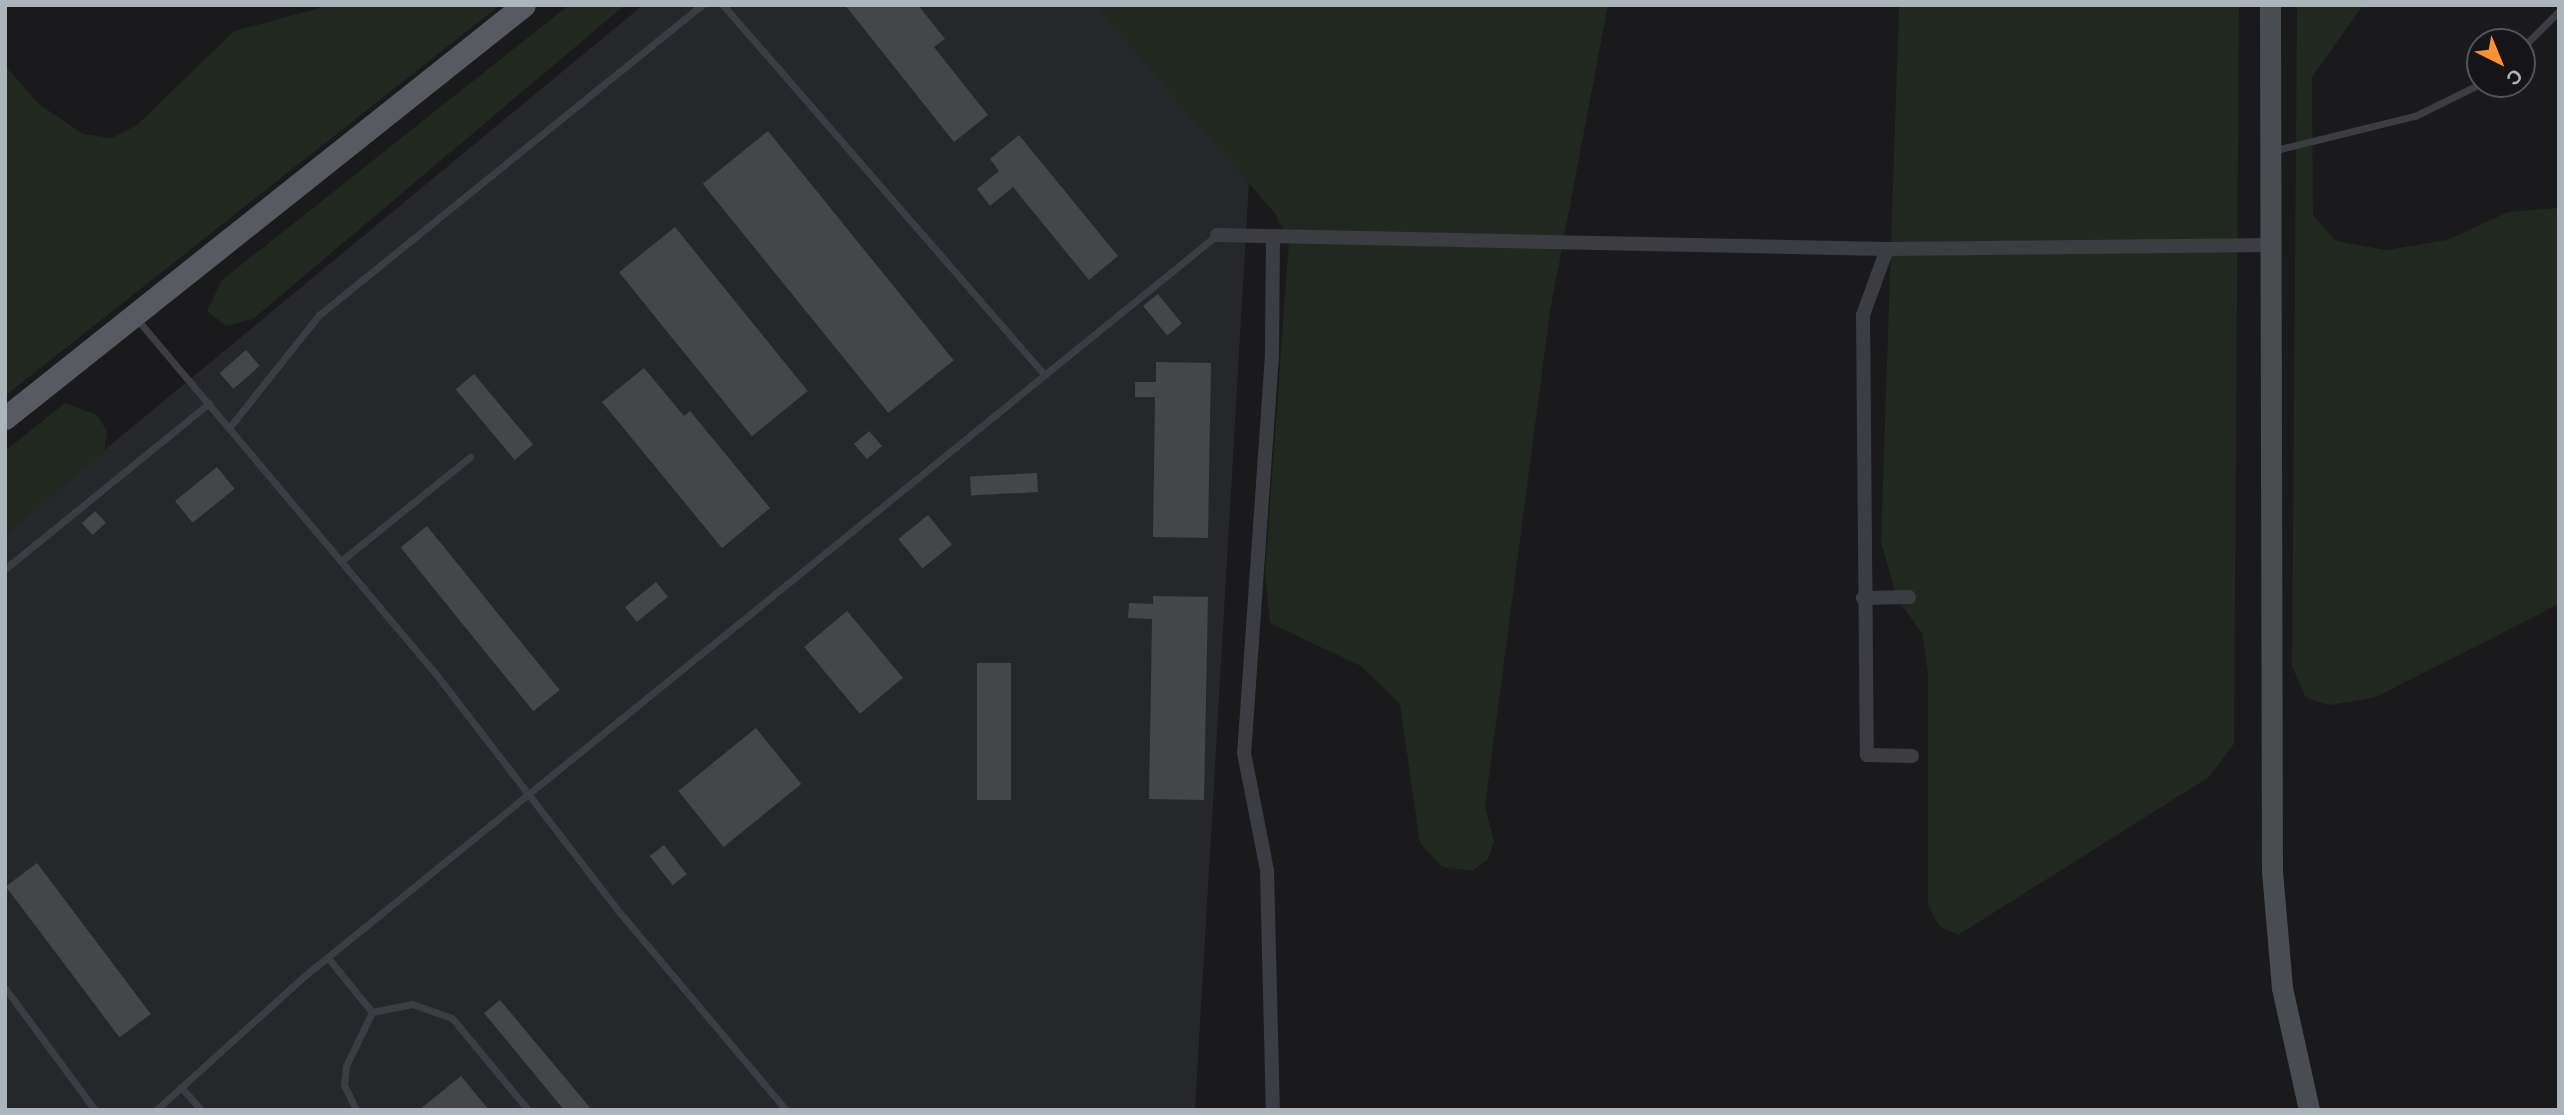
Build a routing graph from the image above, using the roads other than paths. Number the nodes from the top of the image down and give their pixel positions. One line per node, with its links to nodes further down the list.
1 (524, 5): 13 (main road)
2 (702, 5): 17 (lane)
3 (723, 5): 14 (lane)
4 (2270, 5): 8 (main road)
5 (2559, 11): 6 (lane)
6 (2536, 34)
7 (2466, 91): 8 (lane)
8 (2271, 151): 11 (main road)
9 (1217, 235): 10 (street); 14 (lane)
10 (1273, 237): 12 (street); 35 (street)
11 (2271, 245): 12 (street); 36 (main road)
12 (1888, 249): 21 (street)
13 (134, 315): 15 (lane); 16 (main road)
14 (1044, 373): 24 (lane)
15 (209, 403): 17 (lane); 20 (lane)
16 (5, 418)
17 (229, 428): 19 (lane)
18 (470, 457): 19 (lane)
19 (341, 561): 24 (lane)
20 (5, 569)
21 (1863, 597): 22 (street); 23 (street)
22 (1909, 597)
23 (1912, 756)
24 (531, 797): 25 (lane); 34 (lane)
25 (327, 958): 27 (lane); 28 (lane)
26 (5, 988): 29 (lane)
27 (372, 1012): 32 (lane); 33 (lane)
28 (181, 1087): 30 (lane); 31 (lane)
29 (95, 1110)
30 (156, 1110)
31 (201, 1110)
32 (356, 1110)
33 (528, 1110)
34 (786, 1110)
35 (1273, 1110)
36 (2309, 1110)

